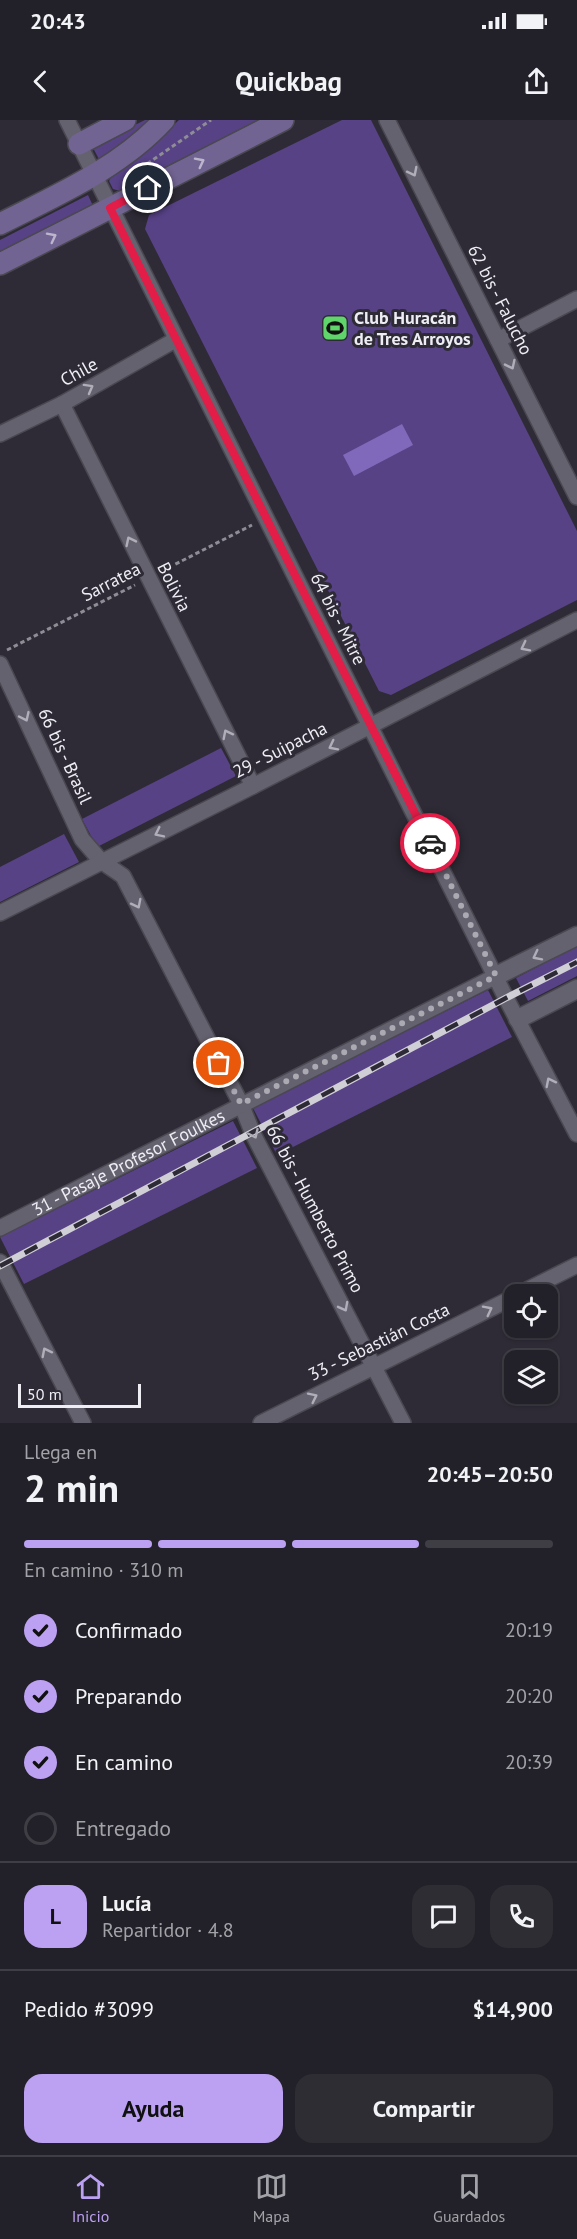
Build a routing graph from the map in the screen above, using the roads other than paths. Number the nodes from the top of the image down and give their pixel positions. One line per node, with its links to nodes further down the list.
1 (67, 120): 6 (street, 64 bis - Mitre)
2 (125, 120): 6 (main road)
3 (164, 120): 7 (main road)
4 (283, 120): 8 (main road, one-way to 4)
5 (387, 120): 13 (street, 62 bis - Falucho, one-way to 13)
6 (79, 144): 7 (street, 64 bis - Mitre)
7 (94, 175): 8 (street, 64 bis - Mitre); 9 (main road)
8 (110, 208): 10 (main road, one-way to 8); 12 (street, 64 bis - Mitre)
9 (0, 224)
10 (0, 264)
11 (577, 299): 13 (street)
12 (175, 340): 14 (street, Chile, one-way to 12); 19 (street, 64 bis - Mitre)
13 (498, 340): 16 (street, 62 bis - Falucho, one-way to 16)
14 (62, 404): 15 (street, Chile); 20 (street, Bolivia, one-way to 14)
15 (0, 434)
16 (577, 497)
17 (577, 620): 19 (street, 29 - Suipacha, one-way to 19)
18 (0, 664): 21 (street, 66 bis - Brasil, one-way to 21)
19 (371, 726): 20 (street, 29 - Suipacha, one-way to 20); 24 (street, 64 bis - Mitre)
20 (253, 786): 21 (street, 29 - Suipacha, one-way to 21)
21 (100, 861): 22 (street, 29 - Suipacha); 27 (street, 66 bis - Humberto Primo, one-way to 27)
22 (0, 913)
23 (577, 936): 24 (street, 31 - Pasaje Profesor Foulkes, one-way to 24)
24 (496, 976): 26 (street, 64 bis - Mitre); 27 (street, 31 - Pasaje Profesor Foulkes)
25 (577, 989): 26 (street)
26 (518, 1019): 28 (street, 64 bis - Mitre, one-way to 26)
27 (241, 1104): 29 (street, 31 - Pasaje Profesor Foulkes); 34 (street, 66 bis - Humberto Primo, one-way to 34)
28 (577, 1134)
29 (0, 1228)
30 (0, 1262): 35 (street, one-way to 30)
31 (577, 1265): 32 (street)
32 (539, 1284)
33 (504, 1302): 34 (street, 33 - Sebastián Costa, one-way to 33)
34 (375, 1366): 36 (street, 33 - Sebastián Costa, one-way to 34); 37 (street, 66 bis - Humberto Primo)
35 (83, 1423)
36 (261, 1423)
37 (403, 1423)

